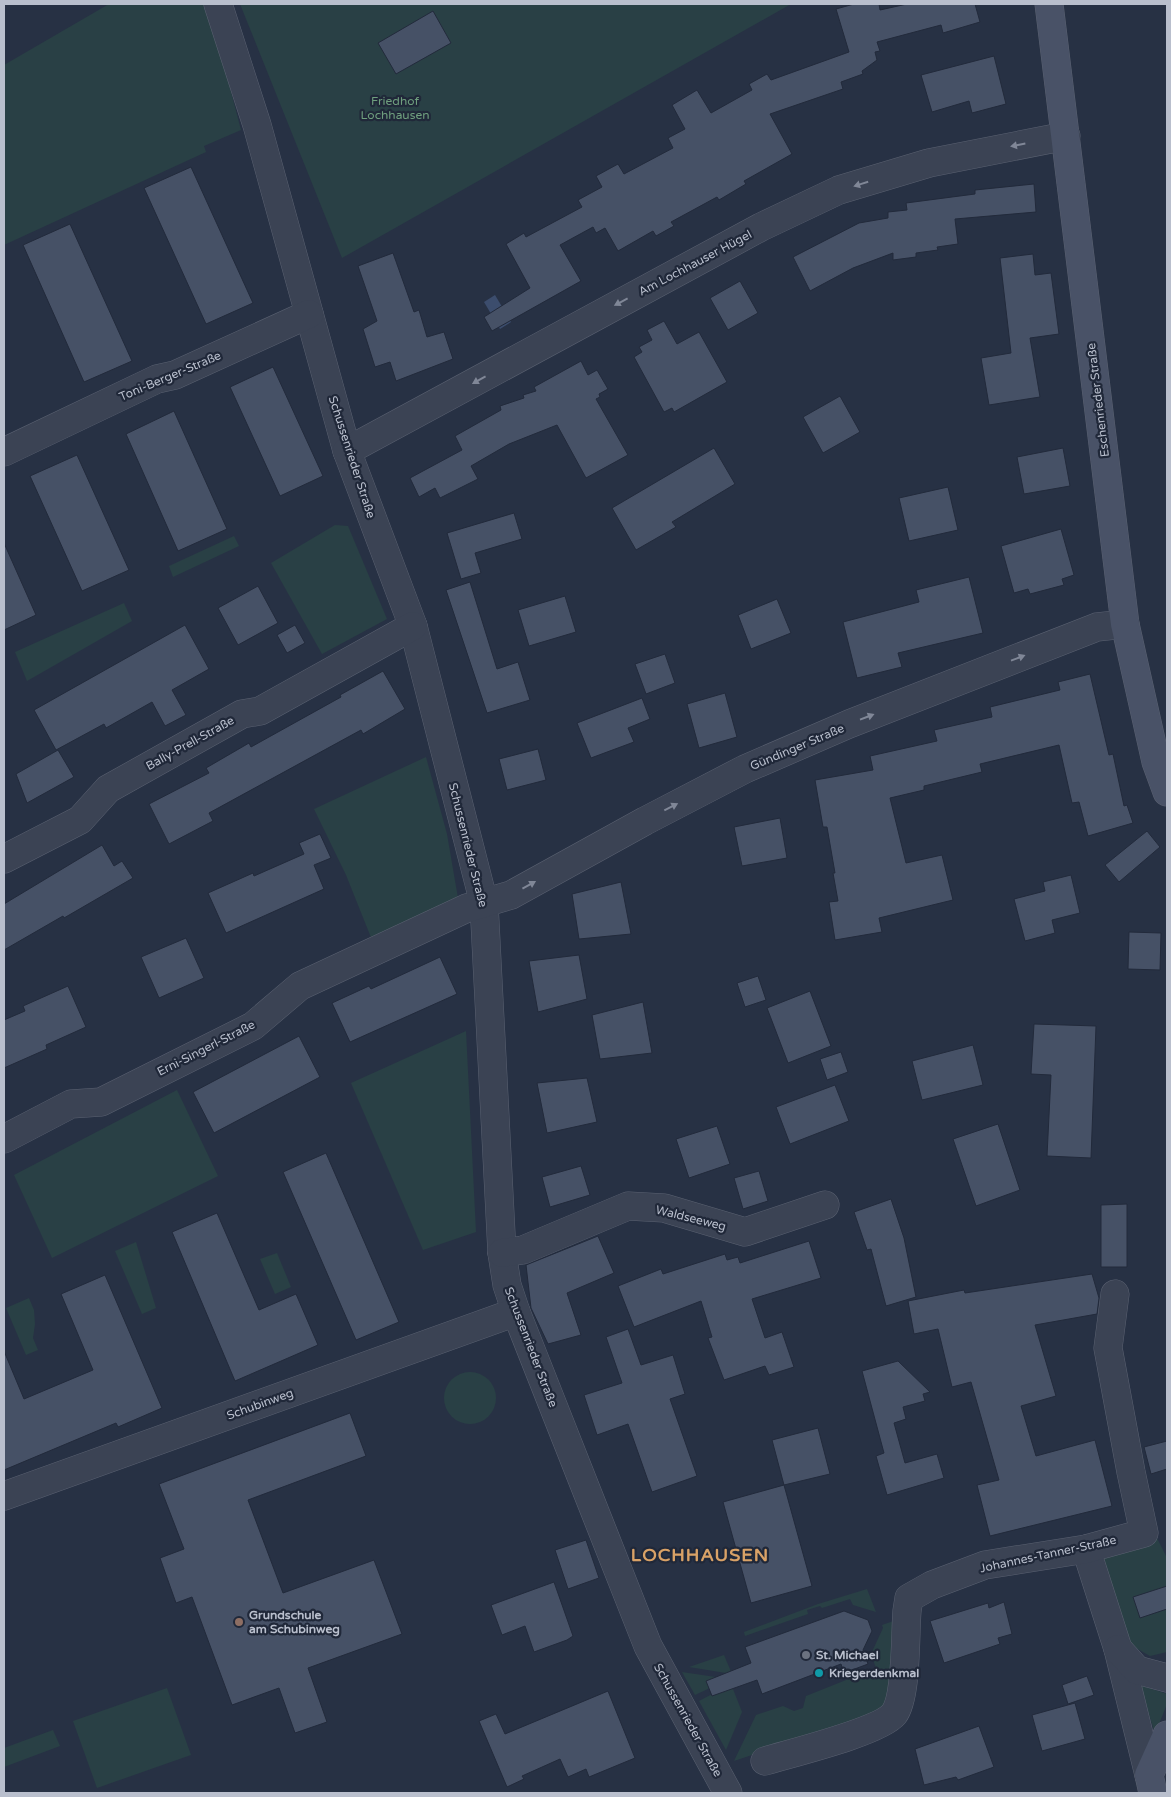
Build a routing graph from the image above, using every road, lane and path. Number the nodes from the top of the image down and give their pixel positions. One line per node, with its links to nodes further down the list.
1 (218, 4): 4 (street, Schussenrieder Straße)
2 (1049, 4): 3 (street, Eschenrieder Straße)
3 (1066, 136): 5 (street, Am Lochhauser Hügel, one-way to 5); 7 (street, Eschenrieder Straße)
4 (309, 314): 5 (street, Schussenrieder Straße); 6 (street, Toni-Berger-Straße)
5 (347, 450): 8 (street, Schussenrieder Straße)
6 (4, 452)
7 (1125, 624): 9 (street, Eschenrieder Straße); 11 (street, Gündinger Straße, one-way to 7)
8 (413, 626): 10 (street, Bally-Prell-Straße); 11 (street, Schussenrieder Straße)
9 (1167, 792)
10 (4, 859)
11 (484, 903): 12 (street, Erni-Singerl-Straße); 14 (street, Schussenrieder Straße)
12 (4, 1139)
13 (825, 1205): 14 (street, Waldseeweg)
14 (502, 1253): 16 (street, Schussenrieder Straße)
15 (1115, 1294): 18 (street, Johannes-Tanner-Straße)
16 (516, 1312): 17 (street, Schubinweg); 24 (street, Schussenrieder Straße)
17 (4, 1496)
18 (1086, 1549): 19 (street); 22 (street, Johannes-Tanner-Straße)
19 (1118, 1649): 20 (street); 23 (street)
20 (1167, 1678)
21 (1167, 1735): 23 (street)
22 (765, 1761)
23 (1151, 1784)
24 (728, 1793)

